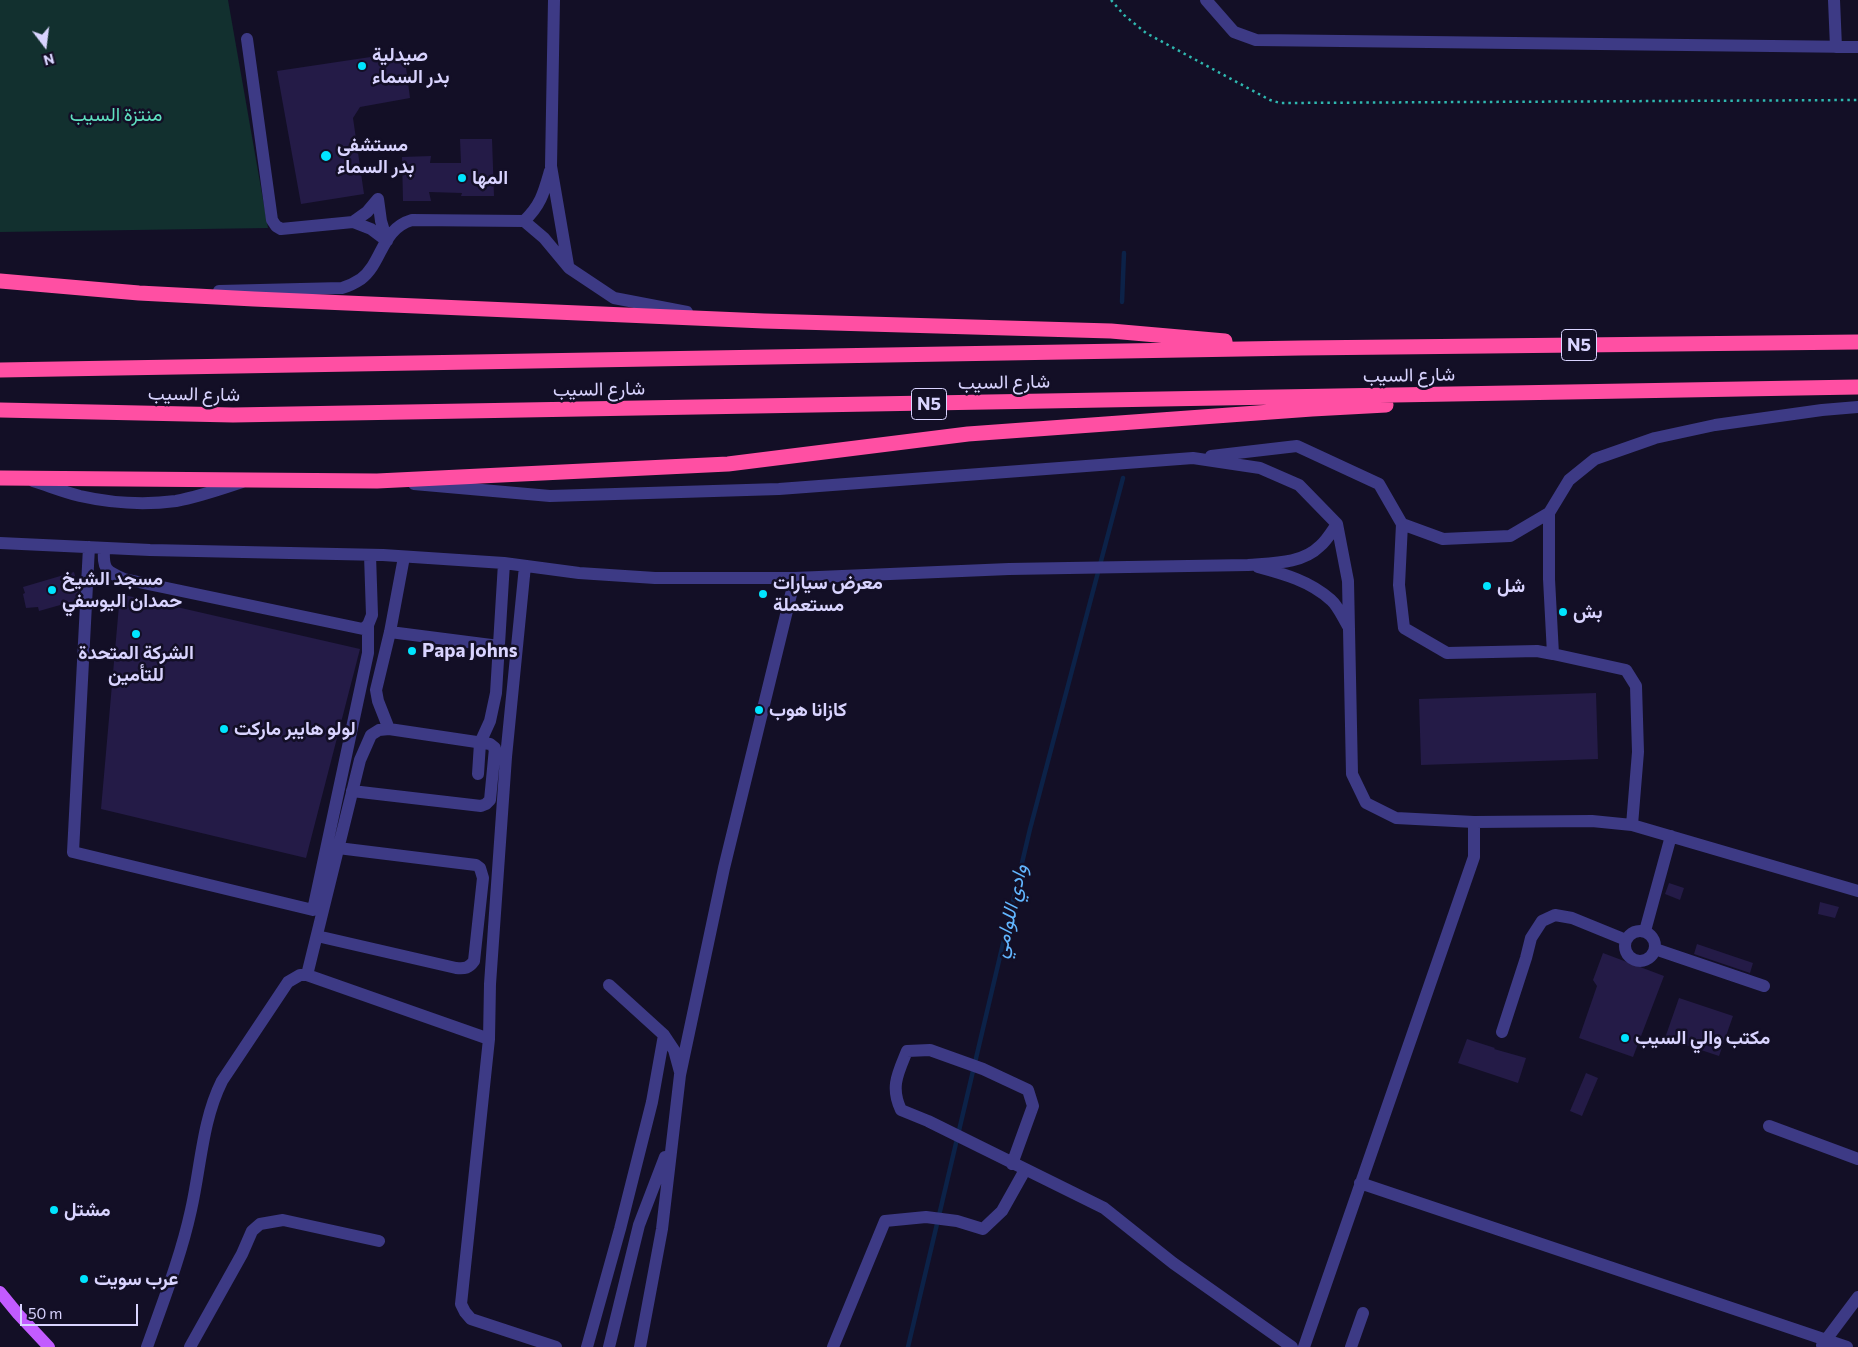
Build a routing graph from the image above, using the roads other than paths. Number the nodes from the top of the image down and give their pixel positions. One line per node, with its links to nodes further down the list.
1 (554, 0): 7 (street)
2 (1206, 0): 6 (street)
3 (1834, 0): 6 (street)
4 (247, 39): 9 (street)
5 (1858, 47): 6 (street)
6 (1836, 48)
7 (551, 166): 8 (street); 11 (street)
8 (524, 221): 10 (street); 11 (street)
9 (353, 222): 10 (street); 10 (street)
10 (387, 241): 14 (street)
11 (569, 268): 15 (street)
12 (0, 281): 14 (highway)
13 (0, 291): 14 (highway)
14 (139, 293): 15 (highway)
15 (764, 321): 17 (highway)
16 (1858, 342): 17 (highway, شارع السيب / N5)
17 (1301, 348): 18 (highway, شارع السيب / N5)
18 (0, 370)
19 (1858, 386): 20 (highway, شارع السيب / N5)
20 (1625, 391): 22 (highway, شارع السيب / N5); 27 (highway)
21 (1858, 407): 28 (street)
22 (0, 410)
23 (1193, 458): 27 (street); 29 (street); 30 (street)
24 (0, 478): 25 (highway)
25 (26, 478): 26 (highway); 26 (street)
26 (249, 480): 27 (highway)
27 (377, 481)
28 (1549, 513): 30 (street); 44 (street)
29 (1337, 524): 37 (street); 41 (street)
30 (1402, 524): 44 (street)
31 (0, 543): 32 (street)
32 (89, 547): 33 (street); 40 (street)
33 (104, 548): 34 (street); 40 (street)
34 (370, 555): 35 (street); 40 (street)
35 (404, 557): 36 (street); 42 (street)
36 (504, 563): 38 (street); 43 (street)
37 (1248, 565): 39 (street); 41 (street)
38 (525, 566): 39 (street); 63 (street)
39 (795, 578): 64 (street)
40 (368, 624)
41 (1350, 628): 49 (street)
42 (390, 632): 43 (street); 45 (street)
43 (499, 646): 46 (street)
44 (1553, 654): 50 (street)
45 (389, 729): 46 (street); 48 (street)
46 (480, 743): 47 (street); 48 (street)
47 (478, 774)
48 (352, 791): 52 (street)
49 (1474, 822): 50 (street); 70 (street)
50 (1632, 825): 51 (street)
51 (1671, 836): 53 (street); 54 (street)
52 (338, 848): 55 (street); 55 (street)
53 (1858, 891)
54 (1645, 931): 56 (street); 57 (street)
55 (317, 936): 58 (street)
56 (1626, 940): 57 (street); 61 (street)
57 (1655, 949): 60 (street)
58 (308, 975): 63 (street); 77 (street)
59 (610, 985): 62 (street)
60 (1764, 986)
61 (1502, 1032)
62 (664, 1035): 64 (street); 80 (street)
63 (489, 1039): 79 (street)
64 (680, 1074): 66 (street)
65 (1769, 1126): 67 (street)
66 (672, 1141): 81 (street); 82 (street)
67 (1858, 1159)
68 (1012, 1164): 68 (street); 69 (street)
69 (1025, 1170): 83 (street); 84 (street)
70 (1360, 1183): 75 (street); 85 (street)
71 (378, 1241): 78 (street)
72 (0, 1292): 76 (main road)
73 (1858, 1298): 75 (street)
74 (1363, 1312): 86 (street)
75 (1824, 1344): 87 (street)
76 (49, 1347)
77 (147, 1347)
78 (190, 1347)
79 (556, 1347)
80 (587, 1347)
81 (609, 1347)
82 (640, 1347)
83 (833, 1347)
84 (1292, 1347)
85 (1304, 1347)
86 (1351, 1347)
87 (1847, 1347)

